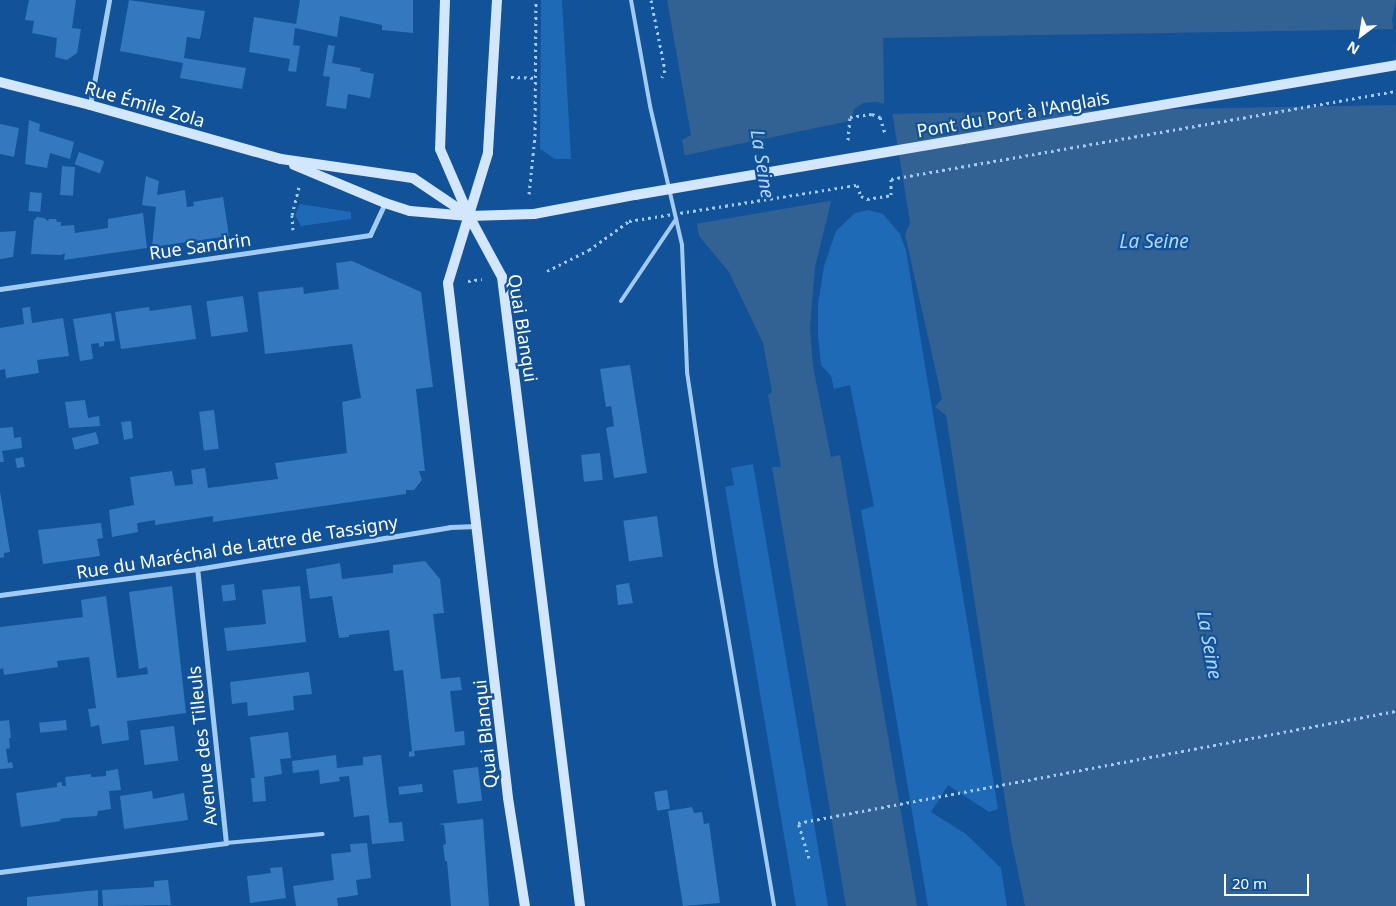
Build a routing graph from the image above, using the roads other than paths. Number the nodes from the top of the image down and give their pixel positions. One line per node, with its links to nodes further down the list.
1 (109, 0): 7 (street)
2 (445, 0): 10 (main road)
3 (497, 0): 10 (main road)
4 (631, 0): 11 (lane)
5 (1396, 65): 10 (main road, Pont du Port à l'Anglais, bridge)
6 (0, 82): 7 (main road, Rue Émile Zola)
7 (90, 105): 8 (main road, Rue Émile Zola)
8 (281, 159): 9 (main road, Rue Émile Zola); 10 (main road, Rue Émile Zola)
9 (385, 203): 10 (main road, Rue Émile Zola); 12 (street, Rue Sandrin)
10 (469, 216): 14 (main road, Quai Blanqui); 21 (main road, Quai Blanqui)
11 (676, 219): 13 (lane); 22 (lane)
12 (0, 289)
13 (621, 301)
14 (478, 526): 15 (street, Rue du Maréchal de Lattre de Tassigny); 20 (main road, Quai Blanqui)
15 (196, 569): 16 (street, Rue du Maréchal de Lattre de Tassigny); 18 (street, Avenue des Tilleuls)
16 (0, 595)
17 (323, 834): 18 (lane)
18 (226, 843): 19 (street, Avenue des Tilleuls)
19 (0, 872)
20 (525, 906)
21 (580, 906)
22 (774, 906)

